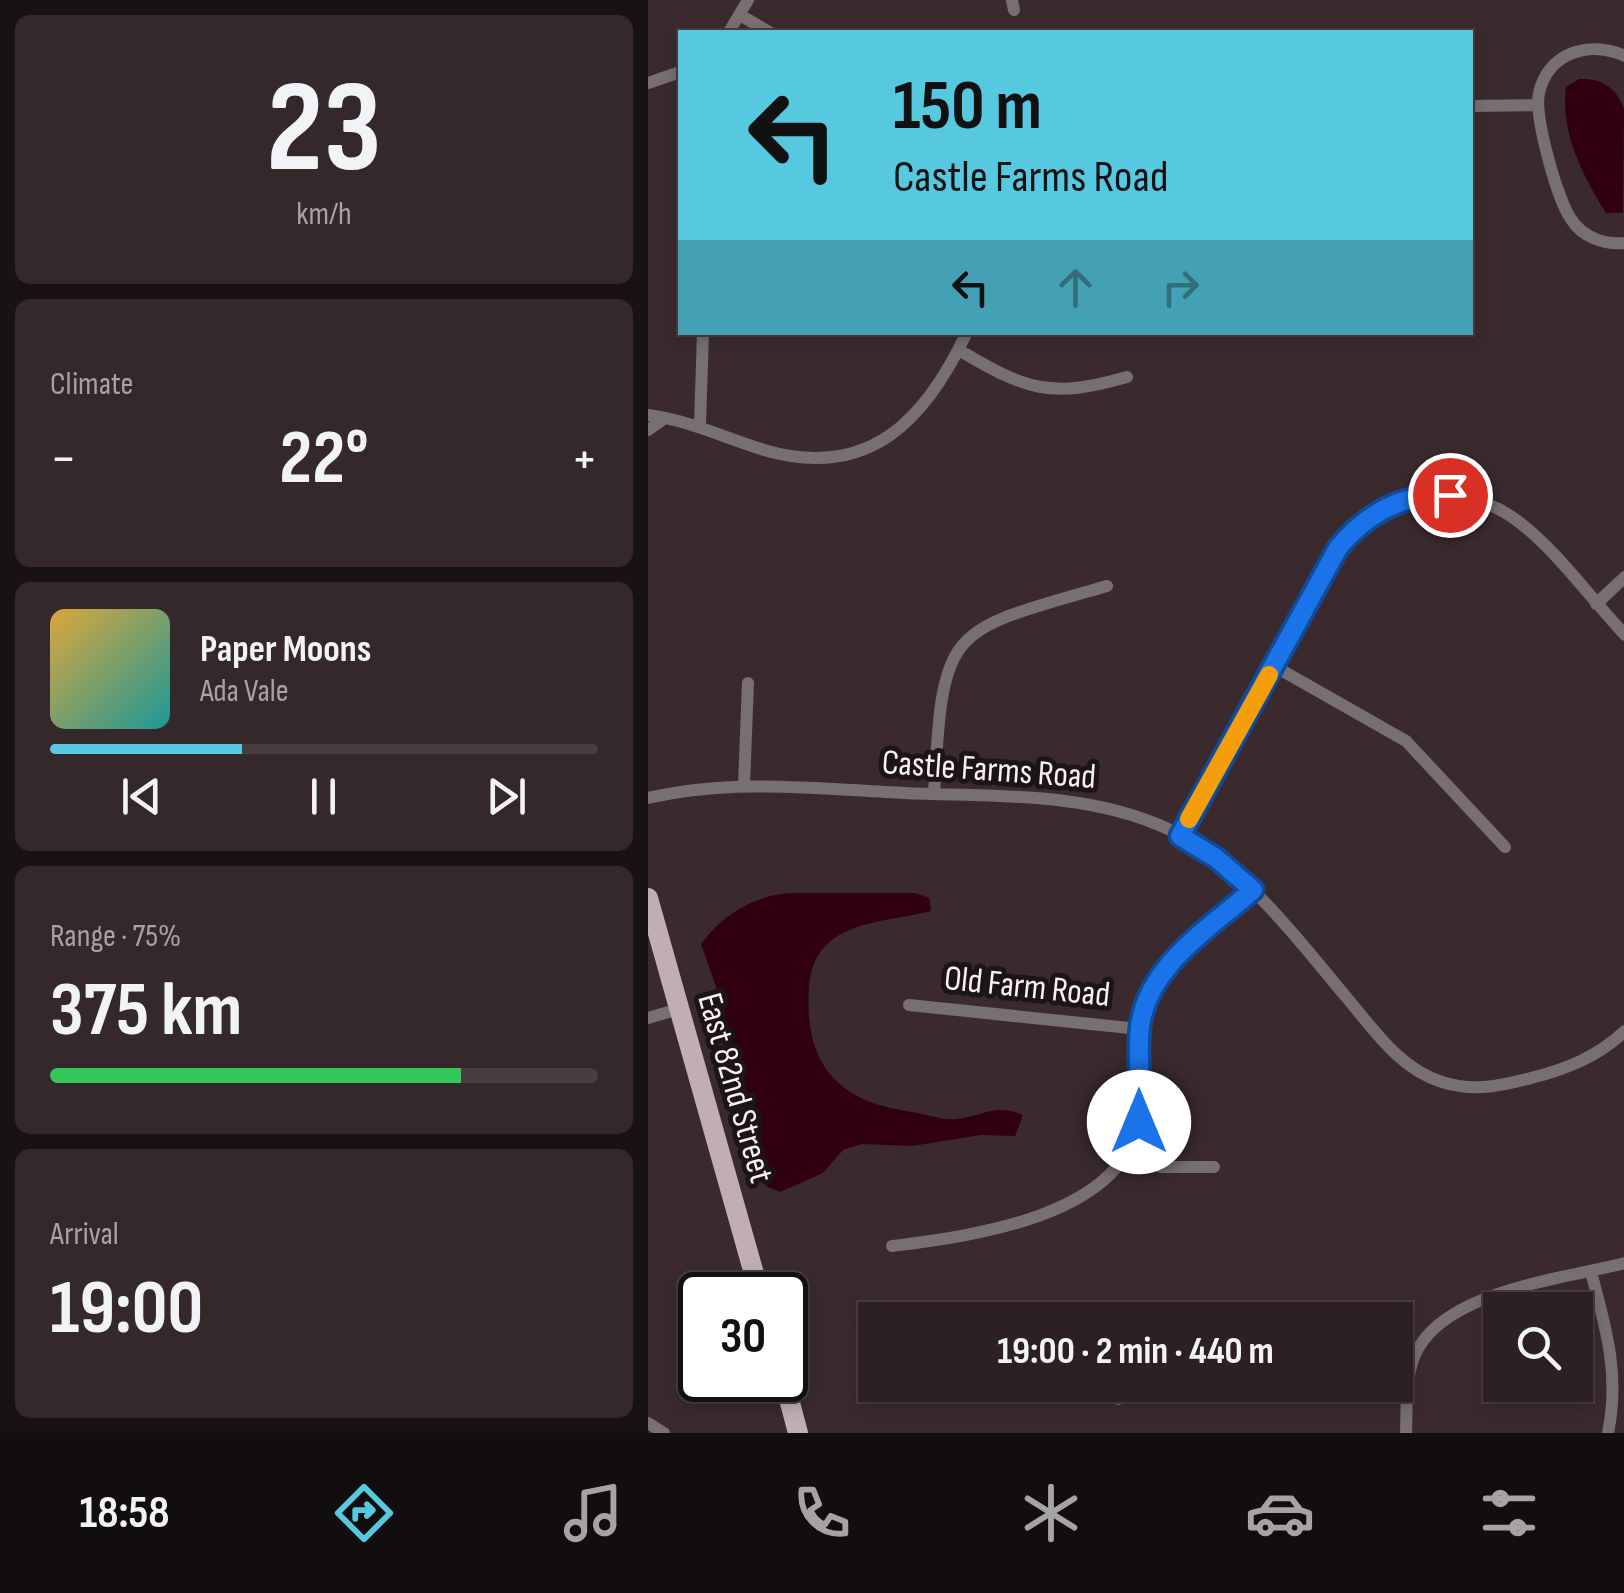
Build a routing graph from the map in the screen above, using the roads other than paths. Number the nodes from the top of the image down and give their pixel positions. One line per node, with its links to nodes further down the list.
1 (748, 0): 2 (street)
2 (740, 15): 3 (street); 4 (street)
3 (730, 30)
4 (765, 30)
5 (1624, 56): 9 (street)
6 (678, 73): 7 (street)
7 (648, 83)
8 (1473, 106): 9 (street)
9 (1538, 106): 10 (street)
10 (1624, 244)
11 (704, 335): 17 (street)
12 (966, 335): 13 (street)
13 (959, 350): 14 (street); 17 (street)
14 (1128, 377)
15 (648, 415): 16 (street)
16 (662, 420): 17 (street); 18 (street)
17 (700, 424)
18 (648, 430)
19 (1624, 577): 21 (street)
20 (1107, 586): 26 (street)
21 (1596, 604): 22 (street); 23 (street)
22 (1624, 635)
23 (1274, 666): 28 (street); 29 (street)
24 (748, 683): 25 (street)
25 (744, 786): 26 (street, Castle Farms Road); 27 (street, Castle Farms Road)
26 (934, 794): 28 (street, Castle Farms Road)
27 (648, 798)
28 (1180, 836): 30 (street, Castle Farms Road)
29 (1505, 847)
30 (1253, 890): 35 (street); 36 (street, Castle Farms Road)
31 (648, 898): 33 (main road, East 82nd Street)
32 (908, 1006): 35 (street, Old Farm Road)
33 (680, 1010): 34 (street); 41 (main road, East 82nd Street)
34 (648, 1018)
35 (1139, 1029): 37 (street)
36 (1624, 1031)
37 (1128, 1152): 38 (street); 39 (street)
38 (1214, 1168)
39 (892, 1246)
40 (1624, 1263): 42 (street)
41 (754, 1272)
42 (1591, 1272): 43 (street); 50 (street)
43 (1413, 1357)
44 (790, 1402): 48 (main road)
45 (1404, 1402): 49 (street)
46 (648, 1424): 47 (street)
47 (664, 1433)
48 (798, 1433)
49 (1406, 1433)
50 (1608, 1433)

